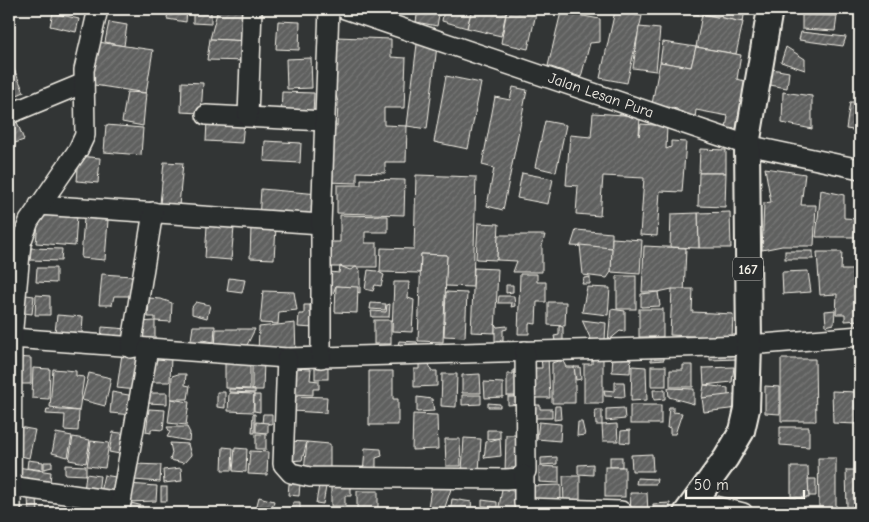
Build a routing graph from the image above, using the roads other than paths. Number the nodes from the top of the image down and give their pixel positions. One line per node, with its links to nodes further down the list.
1 (98, 9): 6 (street)
2 (252, 9): 9 (street)
3 (329, 9): 10 (street)
4 (345, 9): 11 (street, Jalan Lesan Pura)
5 (770, 9): 11 (main road, 167)
6 (84, 83): 7 (street); 13 (street)
7 (9, 114)
8 (206, 115): 9 (street)
9 (248, 116): 10 (street)
10 (325, 121): 15 (street)
11 (747, 145): 12 (street, Jalan Lesan Pura); 18 (main road, 167)
12 (860, 169)
13 (39, 206): 14 (street); 17 (street)
14 (153, 212): 15 (street); 19 (street)
15 (322, 224): 22 (street)
16 (860, 336): 18 (street)
17 (12, 338): 19 (street); 24 (street)
18 (749, 345): 20 (street); 26 (main road, 167)
19 (140, 349): 21 (street); 25 (street)
20 (525, 351): 22 (street); 23 (street)
21 (287, 358): 22 (street); 23 (street)
22 (321, 358)
23 (524, 475): 28 (street)
24 (10, 486): 25 (street); 27 (street)
25 (120, 507)
26 (690, 507): 29 (street)
27 (10, 513)
28 (623, 513)
29 (743, 513)

